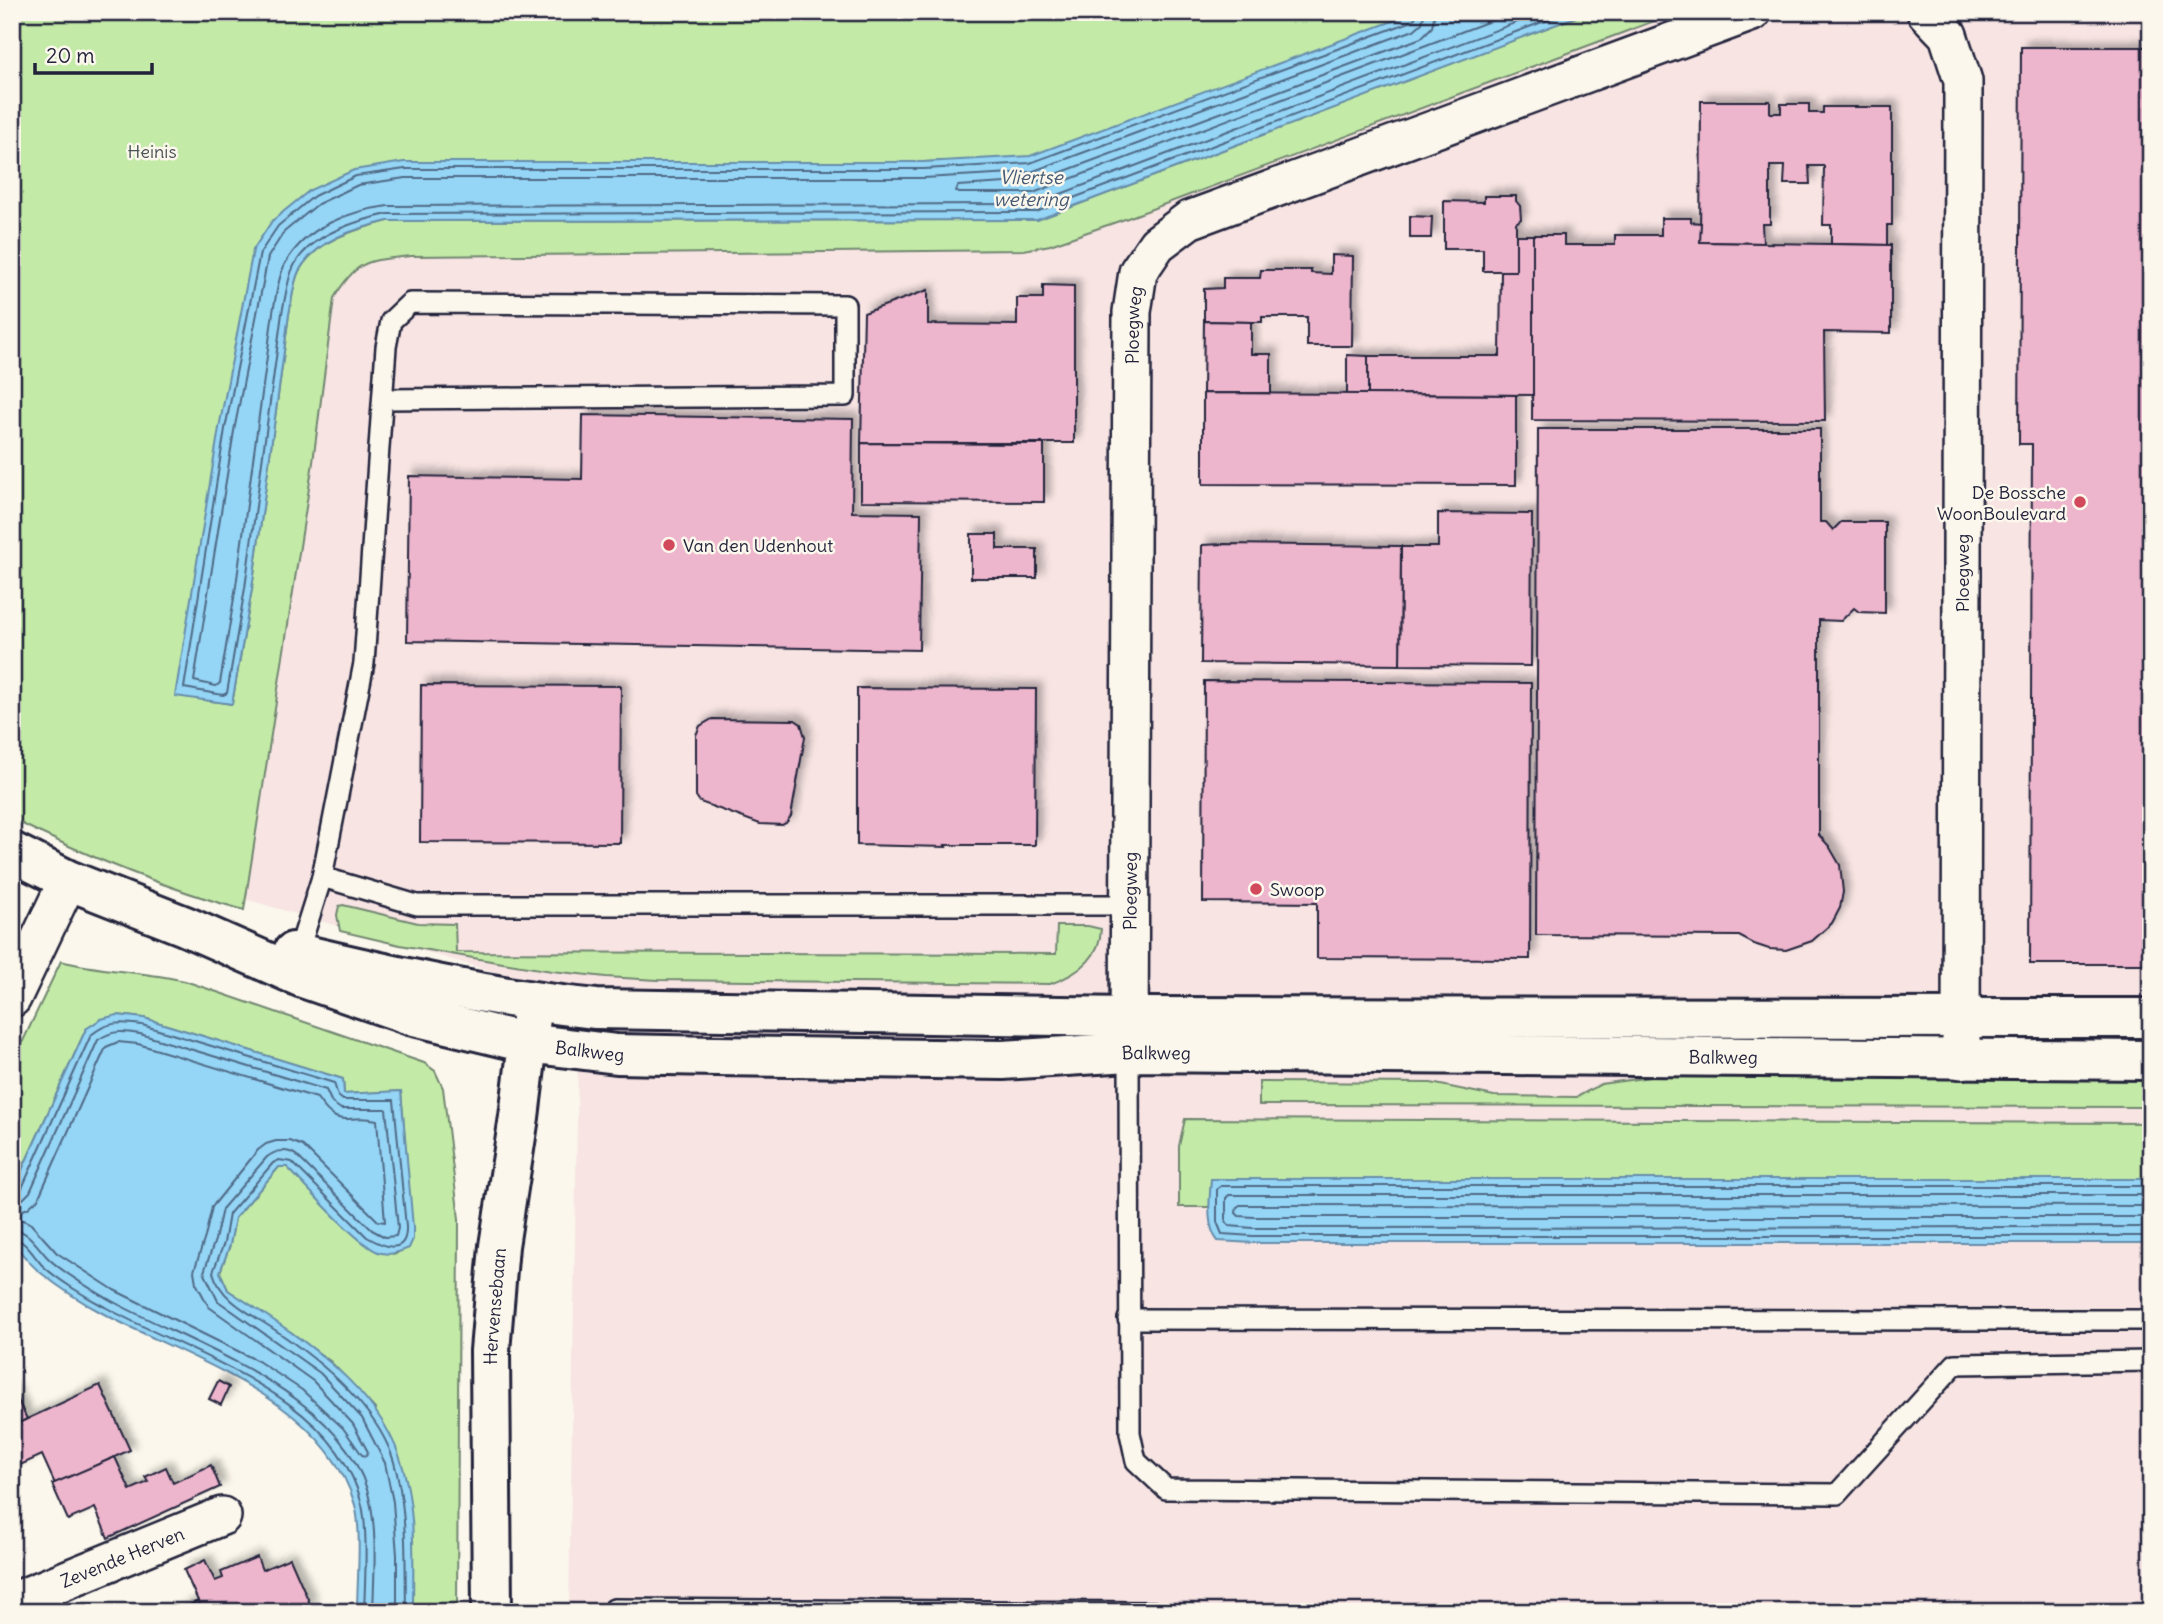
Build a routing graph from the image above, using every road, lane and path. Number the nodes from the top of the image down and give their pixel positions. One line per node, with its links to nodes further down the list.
1 (1752, 12): 7 (street, Ploegweg)
2 (1926, 12): 12 (street, Ploegweg)
3 (383, 399): 3 (lane); 5 (lane)
4 (12, 852): 6 (street, Balkweg)
5 (322, 877): 7 (lane); 9 (lane)
6 (68, 880): 8 (street, Balkweg); 10 (street)
7 (1130, 905): 14 (street, Ploegweg)
8 (185, 926): 9 (street, Balkweg); 15 (street, Balkweg)
9 (298, 953): 11 (street, Balkweg)
10 (12, 999)
11 (533, 1002): 14 (street, Balkweg); 15 (street, Hervensebaan)
12 (1961, 1018): 13 (street, Balkweg); 14 (street, Balkweg); 16 (street, Ploegweg)
13 (2151, 1018)
14 (1129, 1034): 15 (street, Balkweg); 16 (street, Balkweg); 18 (lane)
15 (527, 1044): 23 (street, Hervensebaan)
16 (1961, 1060): 17 (street, Balkweg)
17 (2151, 1060)
18 (1128, 1319): 19 (lane); 20 (lane)
19 (2151, 1320)
20 (2151, 1361)
21 (222, 1516): 22 (street, Zevende Herven)
22 (16, 1591)
23 (492, 1612)
24 (614, 1612): 25 (lane)
25 (1153, 1612)

